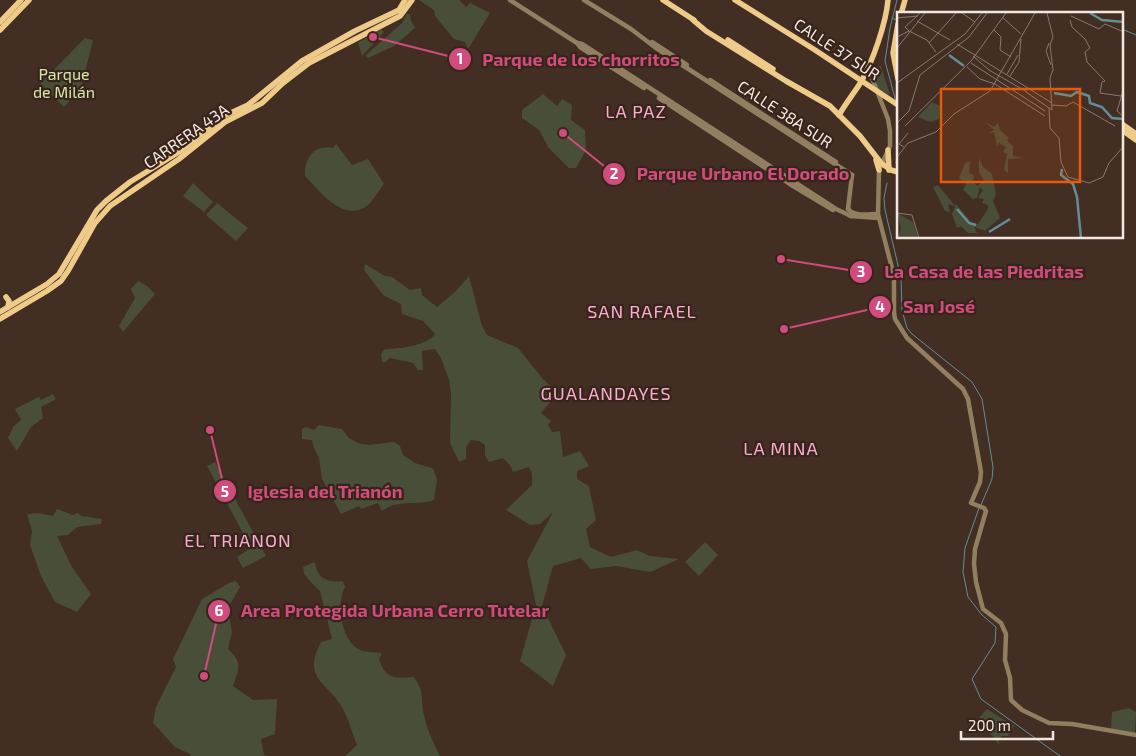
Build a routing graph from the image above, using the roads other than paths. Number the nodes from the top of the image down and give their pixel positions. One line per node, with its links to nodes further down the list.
1 (21, 0): 10 (main road)
2 (29, 0): 11 (main road)
3 (405, 0): 35 (main road, CARRERA 43A)
4 (412, 0): 27 (main road, CARRERA 43A)
5 (510, 0): 13 (street)
6 (584, 0): 29 (street, CALLE 38A SUR)
7 (663, 0): 19 (main road)
8 (735, 0): 16 (main road, CALLE 37 SUR)
9 (888, 0): 14 (main road)
10 (0, 22)
11 (0, 30)
12 (897, 31): 15 (main road)
13 (577, 43): 30 (street); 31 (street)
14 (867, 68): 16 (main road); 17 (street)
15 (897, 75)
16 (862, 80): 17 (main road, CALLE 37 SUR); 19 (main road)
17 (876, 90): 18 (main road, CALLE 37 SUR); 24 (street)
18 (897, 104)
19 (839, 115): 25 (main road)
20 (1124, 125): 22 (main road)
21 (1124, 131): 23 (main road)
22 (1136, 134)
23 (1136, 140)
24 (888, 150): 25 (main road); 25 (street)
25 (883, 169): 26 (main road); 32 (street)
26 (897, 172)
27 (144, 182): 28 (main road); 34 (main road, CARRERA 43A)
28 (152, 185)
29 (848, 209): 30 (street); 32 (street)
30 (842, 212): 31 (street)
31 (852, 216): 32 (street)
32 (878, 216): 39 (street)
33 (6, 297): 35 (main road)
34 (31, 301): 36 (main road); 38 (main road, CARRERA 43A)
35 (8, 307): 37 (main road, CARRERA 43A)
36 (32, 309)
37 (0, 312)
38 (0, 319)
39 (1136, 735)

